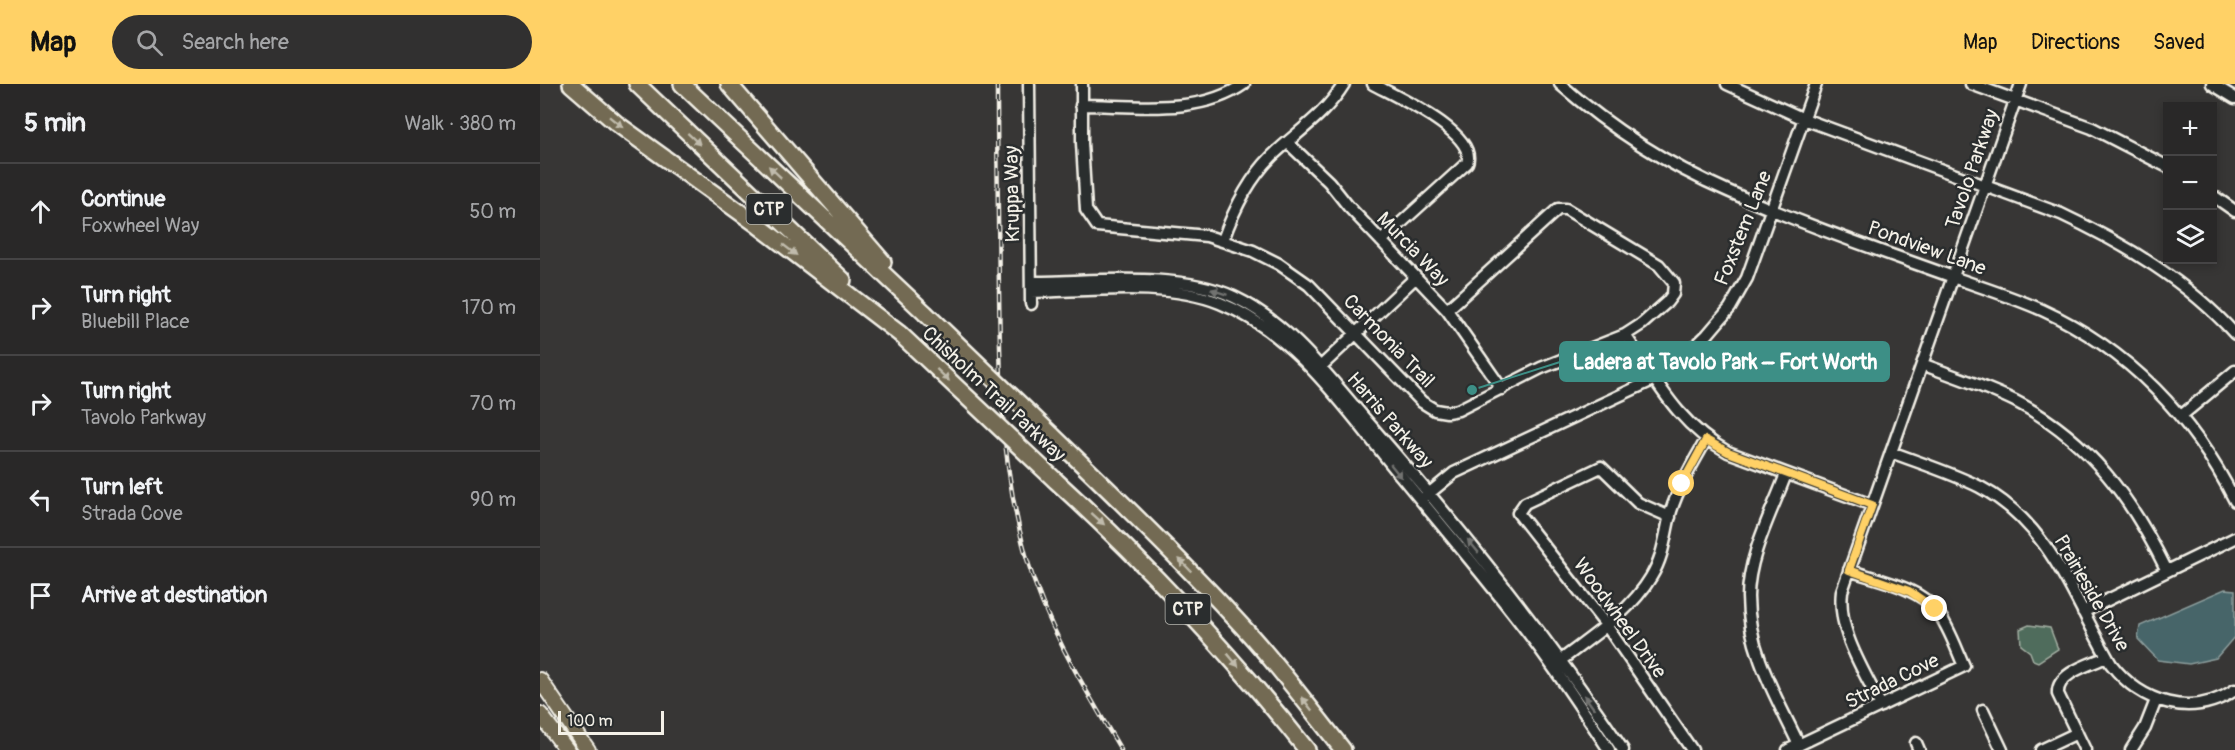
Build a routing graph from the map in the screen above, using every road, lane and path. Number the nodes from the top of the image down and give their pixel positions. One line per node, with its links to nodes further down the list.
1 (571, 84): 35 (highway, one-way to 35)
2 (637, 84): 35 (highway, Chisholm Trail Parkway / CTP, one-way to 35)
3 (682, 84): 33 (highway, Chisholm Trail Parkway / CTP, one-way to 3)
4 (729, 84): 33 (highway)
5 (1029, 84): 30 (street, Kruppa Way)
6 (1082, 84): 18 (street)
7 (1245, 84): 18 (street)
8 (1344, 84): 20 (street)
9 (1373, 84): 27 (street)
10 (1560, 84): 24 (street, Pondview Lane)
11 (1727, 84): 19 (street)
12 (1816, 84): 19 (street, Foxstem Lane)
13 (1971, 84): 17 (street)
14 (2021, 84): 17 (street, Tavolo Parkway)
15 (2212, 84): 16 (street)
16 (2235, 98)
17 (2015, 101): 21 (street); 22 (street, Tavolo Parkway)
18 (1081, 105): 26 (street, Carmonia Trail)
19 (1804, 119): 22 (street); 24 (street, Foxstem Lane)
20 (1287, 143): 26 (street); 27 (street, Murcia Way)
21 (2163, 164)
22 (1986, 187): 28 (street, Tavolo Parkway); 36 (street)
23 (2217, 198): 25 (street)
24 (1772, 209): 28 (street, Pondview Lane); 41 (street, Foxstem Lane)
25 (2235, 211)
26 (1223, 240): 34 (street, Carmonia Trail)
27 (1381, 241): 29 (street, Murcia Way)
28 (1953, 277): 38 (street, Tavolo Parkway); 43 (street, Pondview Lane)
29 (1415, 278): 32 (street, Murcia Way); 34 (street)
30 (1031, 287): 31 (street, Kruppa Way); 39 (street, Harris Parkway)
31 (1031, 304)
32 (1447, 310): 37 (street, Carmonia Trail); 42 (street, Murcia Way)
33 (925, 313): 69 (highway, Chisholm Trail Parkway / CTP, one-way to 33, bridge)
34 (1357, 332): 39 (street); 42 (street, Carmonia Trail)
35 (900, 334): 68 (highway, Chisholm Trail Parkway / CTP, one-way to 68, bridge)
36 (2235, 334)
37 (1625, 335): 41 (street); 42 (street, Carmonia Trail)
38 (1922, 364): 45 (street, Tavolo Parkway); 53 (street)
39 (1317, 369): 47 (street, Harris Parkway)
40 (2235, 371): 43 (street)
41 (1655, 379): 44 (street); 47 (street, Foxstem Lane)
42 (1502, 389)
43 (2181, 416): 48 (street, Pondview Lane)
44 (1706, 440): 46 (street); 50 (street)
45 (1891, 452): 49 (street, Tavolo Parkway); 54 (street, Prairieside Drive)
46 (1786, 474): 49 (street); 65 (street)
47 (1425, 497): 57 (street, Harris Parkway)
48 (2235, 501)
49 (1872, 505): 52 (street, Tavolo Parkway)
50 (1670, 517): 55 (street); 55 (street, Woodwheel Drive)
51 (2235, 538): 53 (street)
52 (1849, 570): 61 (street, Tavolo Parkway); 61 (street, Strada Cove)
53 (2167, 571): 54 (street)
54 (2083, 612): 56 (street, Prairieside Drive)
55 (1606, 625): 57 (street); 72 (street, Woodwheel Drive)
56 (2107, 657): 60 (street, Prairieside Drive); 64 (street)
57 (1556, 664): 70 (street, Harris Parkway); 71 (street, Harris Parkway, one-way to 57)
58 (540, 680): 67 (main road)
59 (2235, 690): 60 (street, Prairieside Drive)
60 (2156, 700): 77 (street)
61 (1881, 706): 65 (street, Strada Cove)
62 (1983, 710): 74 (street)
63 (540, 714): 66 (main road)
64 (2077, 733): 75 (street); 76 (street)
65 (1799, 745): 73 (street, Strada Cove)
66 (567, 750)
67 (588, 750)
68 (1307, 750)
69 (1343, 750)
70 (1609, 750)
71 (1623, 750)
72 (1692, 750)
73 (1788, 750)
74 (2002, 750)
75 (2042, 750)
76 (2085, 750)
77 (2131, 750)

